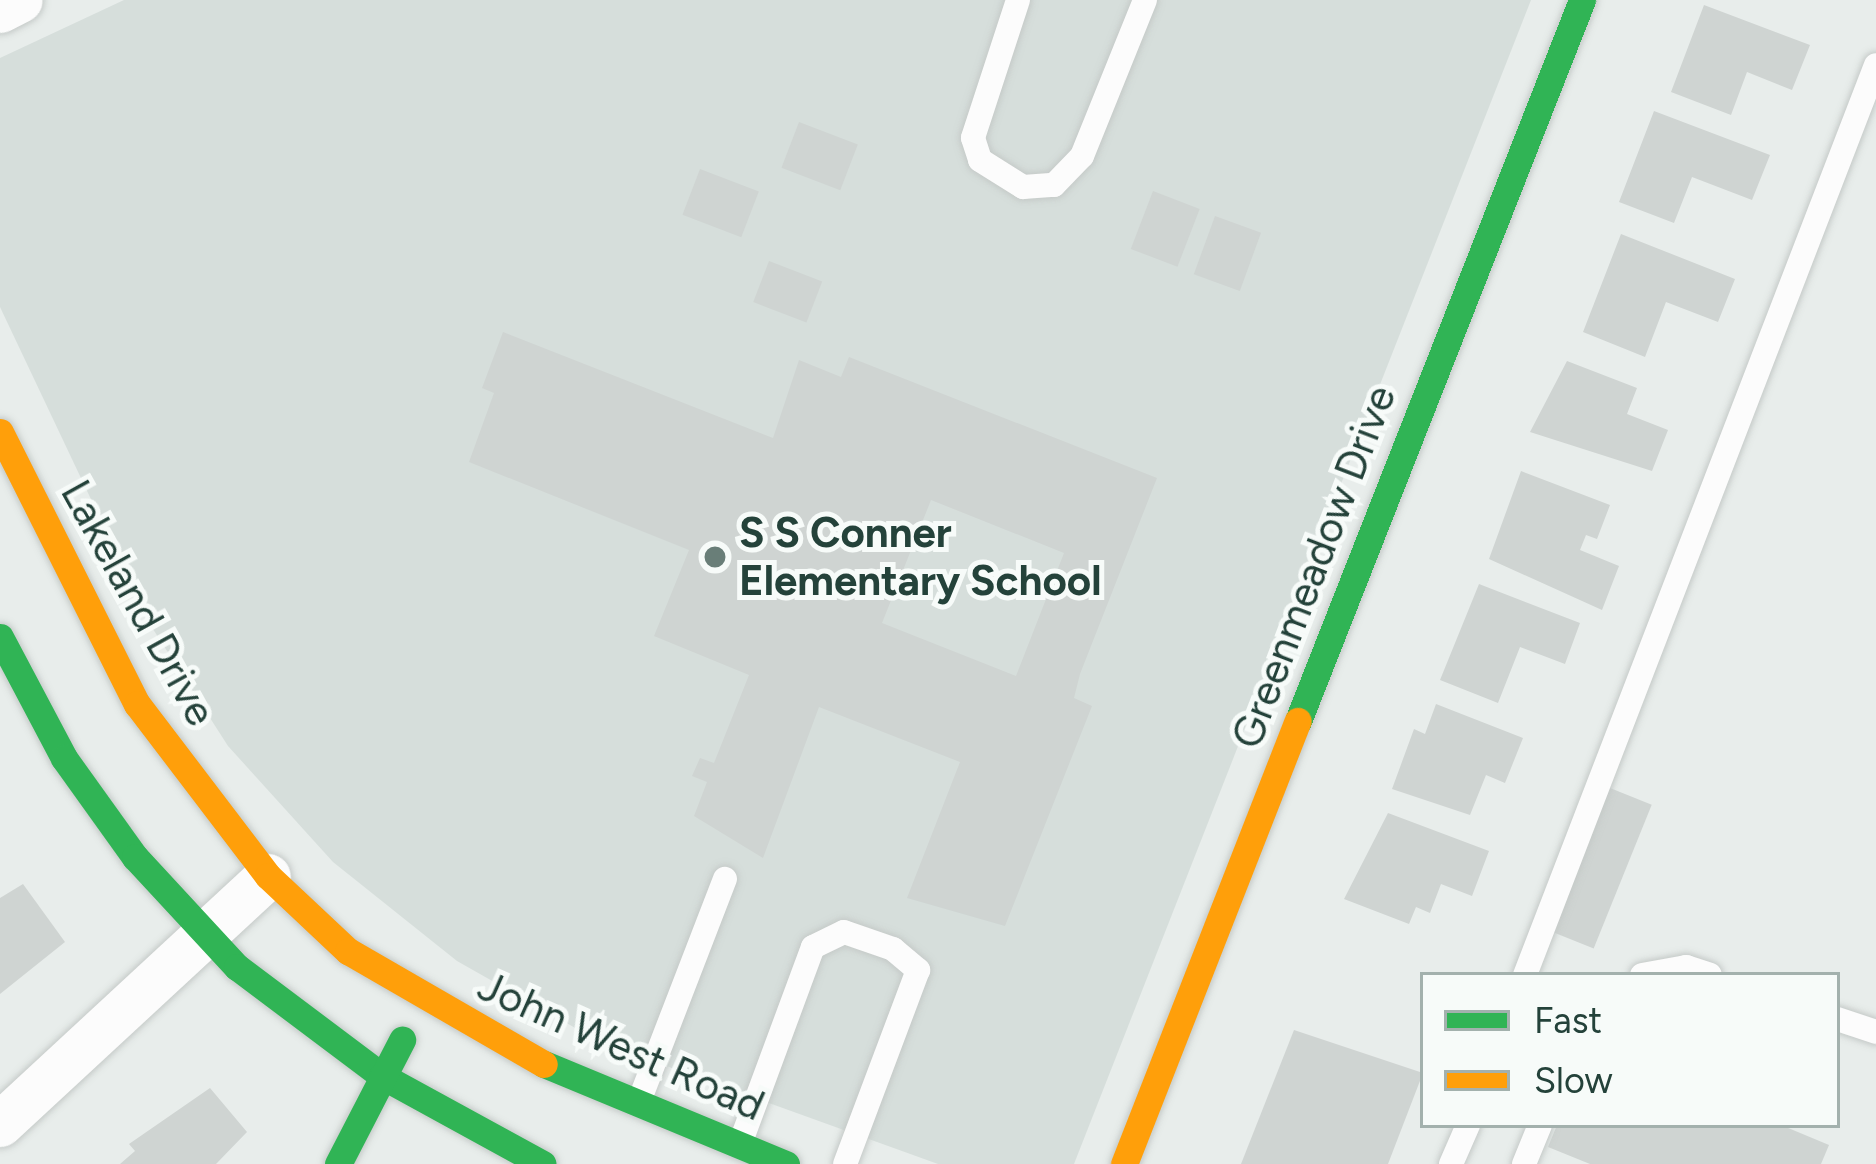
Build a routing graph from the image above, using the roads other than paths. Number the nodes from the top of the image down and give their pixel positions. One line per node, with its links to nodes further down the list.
1 (20, 0): 5 (street)
2 (1018, 0): 3 (lane)
3 (1145, 0)
4 (1582, 0): 28 (main road, Greenmeadow Drive)
5 (0, 10)
6 (1876, 65): 12 (lane)
7 (0, 432): 9 (main road, Lakeland Drive)
8 (0, 637): 11 (main road)
9 (268, 877): 11 (street); 15 (main road, Lakeland Drive)
10 (725, 879): 19 (lane)
11 (206, 937): 18 (main road); 20 (street)
12 (1526, 972)
13 (1658, 972): 14 (lane)
14 (1701, 972)
15 (424, 1002): 18 (main road); 19 (main road, John West Road)
16 (1840, 1020): 17 (lane)
17 (1876, 1032)
18 (382, 1076): 24 (main road); 25 (main road)
19 (637, 1107): 23 (main road, John West Road)
20 (0, 1124)
21 (1467, 1128): 29 (lane)
22 (1539, 1128): 30 (lane)
23 (739, 1146): 26 (main road, John West Road); 27 (lane)
24 (338, 1164)
25 (543, 1164)
26 (786, 1164)
27 (845, 1164)
28 (1124, 1164)
29 (1451, 1164)
30 (1524, 1164)

